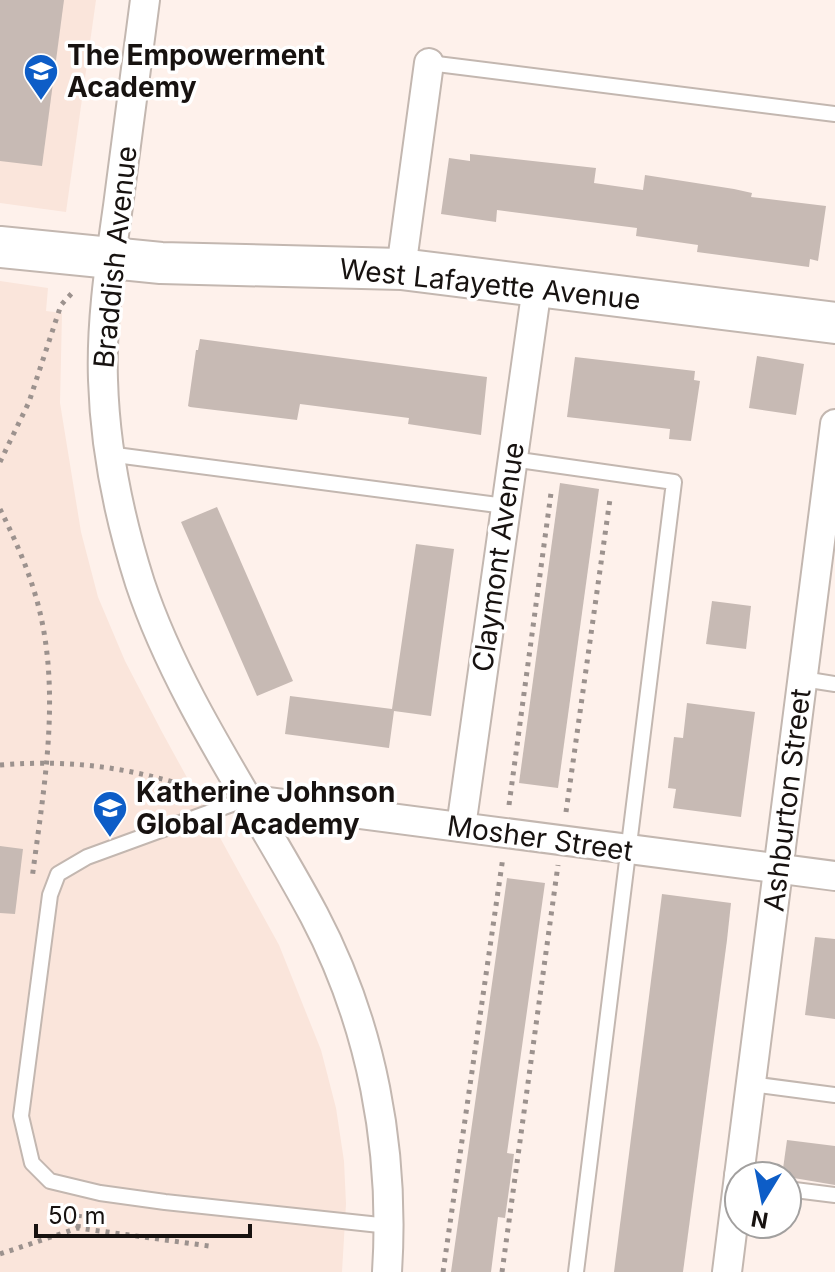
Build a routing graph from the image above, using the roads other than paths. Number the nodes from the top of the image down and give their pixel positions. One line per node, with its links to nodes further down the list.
1 (145, 0): 5 (street, Braddish Avenue)
2 (429, 63): 3 (lane); 6 (street)
3 (835, 114)
4 (0, 247): 5 (main road, West Lafayette Avenue)
5 (111, 260): 6 (main road, West Lafayette Avenue); 10 (street, Braddish Avenue)
6 (401, 269): 7 (main road, West Lafayette Avenue)
7 (537, 287): 8 (main road, West Lafayette Avenue); 11 (street, Claymont Avenue)
8 (835, 323)
9 (835, 424): 13 (street, Ashburton Street)
10 (108, 454): 12 (lane); 16 (street, Braddish Avenue)
11 (512, 459): 12 (street, Claymont Avenue); 18 (lane)
12 (505, 506): 17 (street, Claymont Avenue)
13 (824, 591): 14 (street, Ashburton Street)
14 (803, 679): 15 (lane); 19 (street, Ashburton Street)
15 (835, 684)
16 (246, 799): 17 (street, Mosher Street); 26 (street, Braddish Avenue); 26 (lane)
17 (461, 827): 18 (street, Mosher Street)
18 (629, 849): 19 (street, Mosher Street); 29 (lane)
19 (778, 869): 20 (street, Mosher Street); 21 (street, Ashburton Street)
20 (835, 876)
21 (751, 1084): 22 (lane); 23 (street, Ashburton Street)
22 (835, 1095)
23 (741, 1160)
24 (803, 1191): 25 (lane)
25 (835, 1195)
26 (389, 1226): 28 (street, Braddish Avenue)
27 (731, 1240): 30 (street, Ashburton Street)
28 (387, 1272)
29 (576, 1272)
30 (727, 1272)

